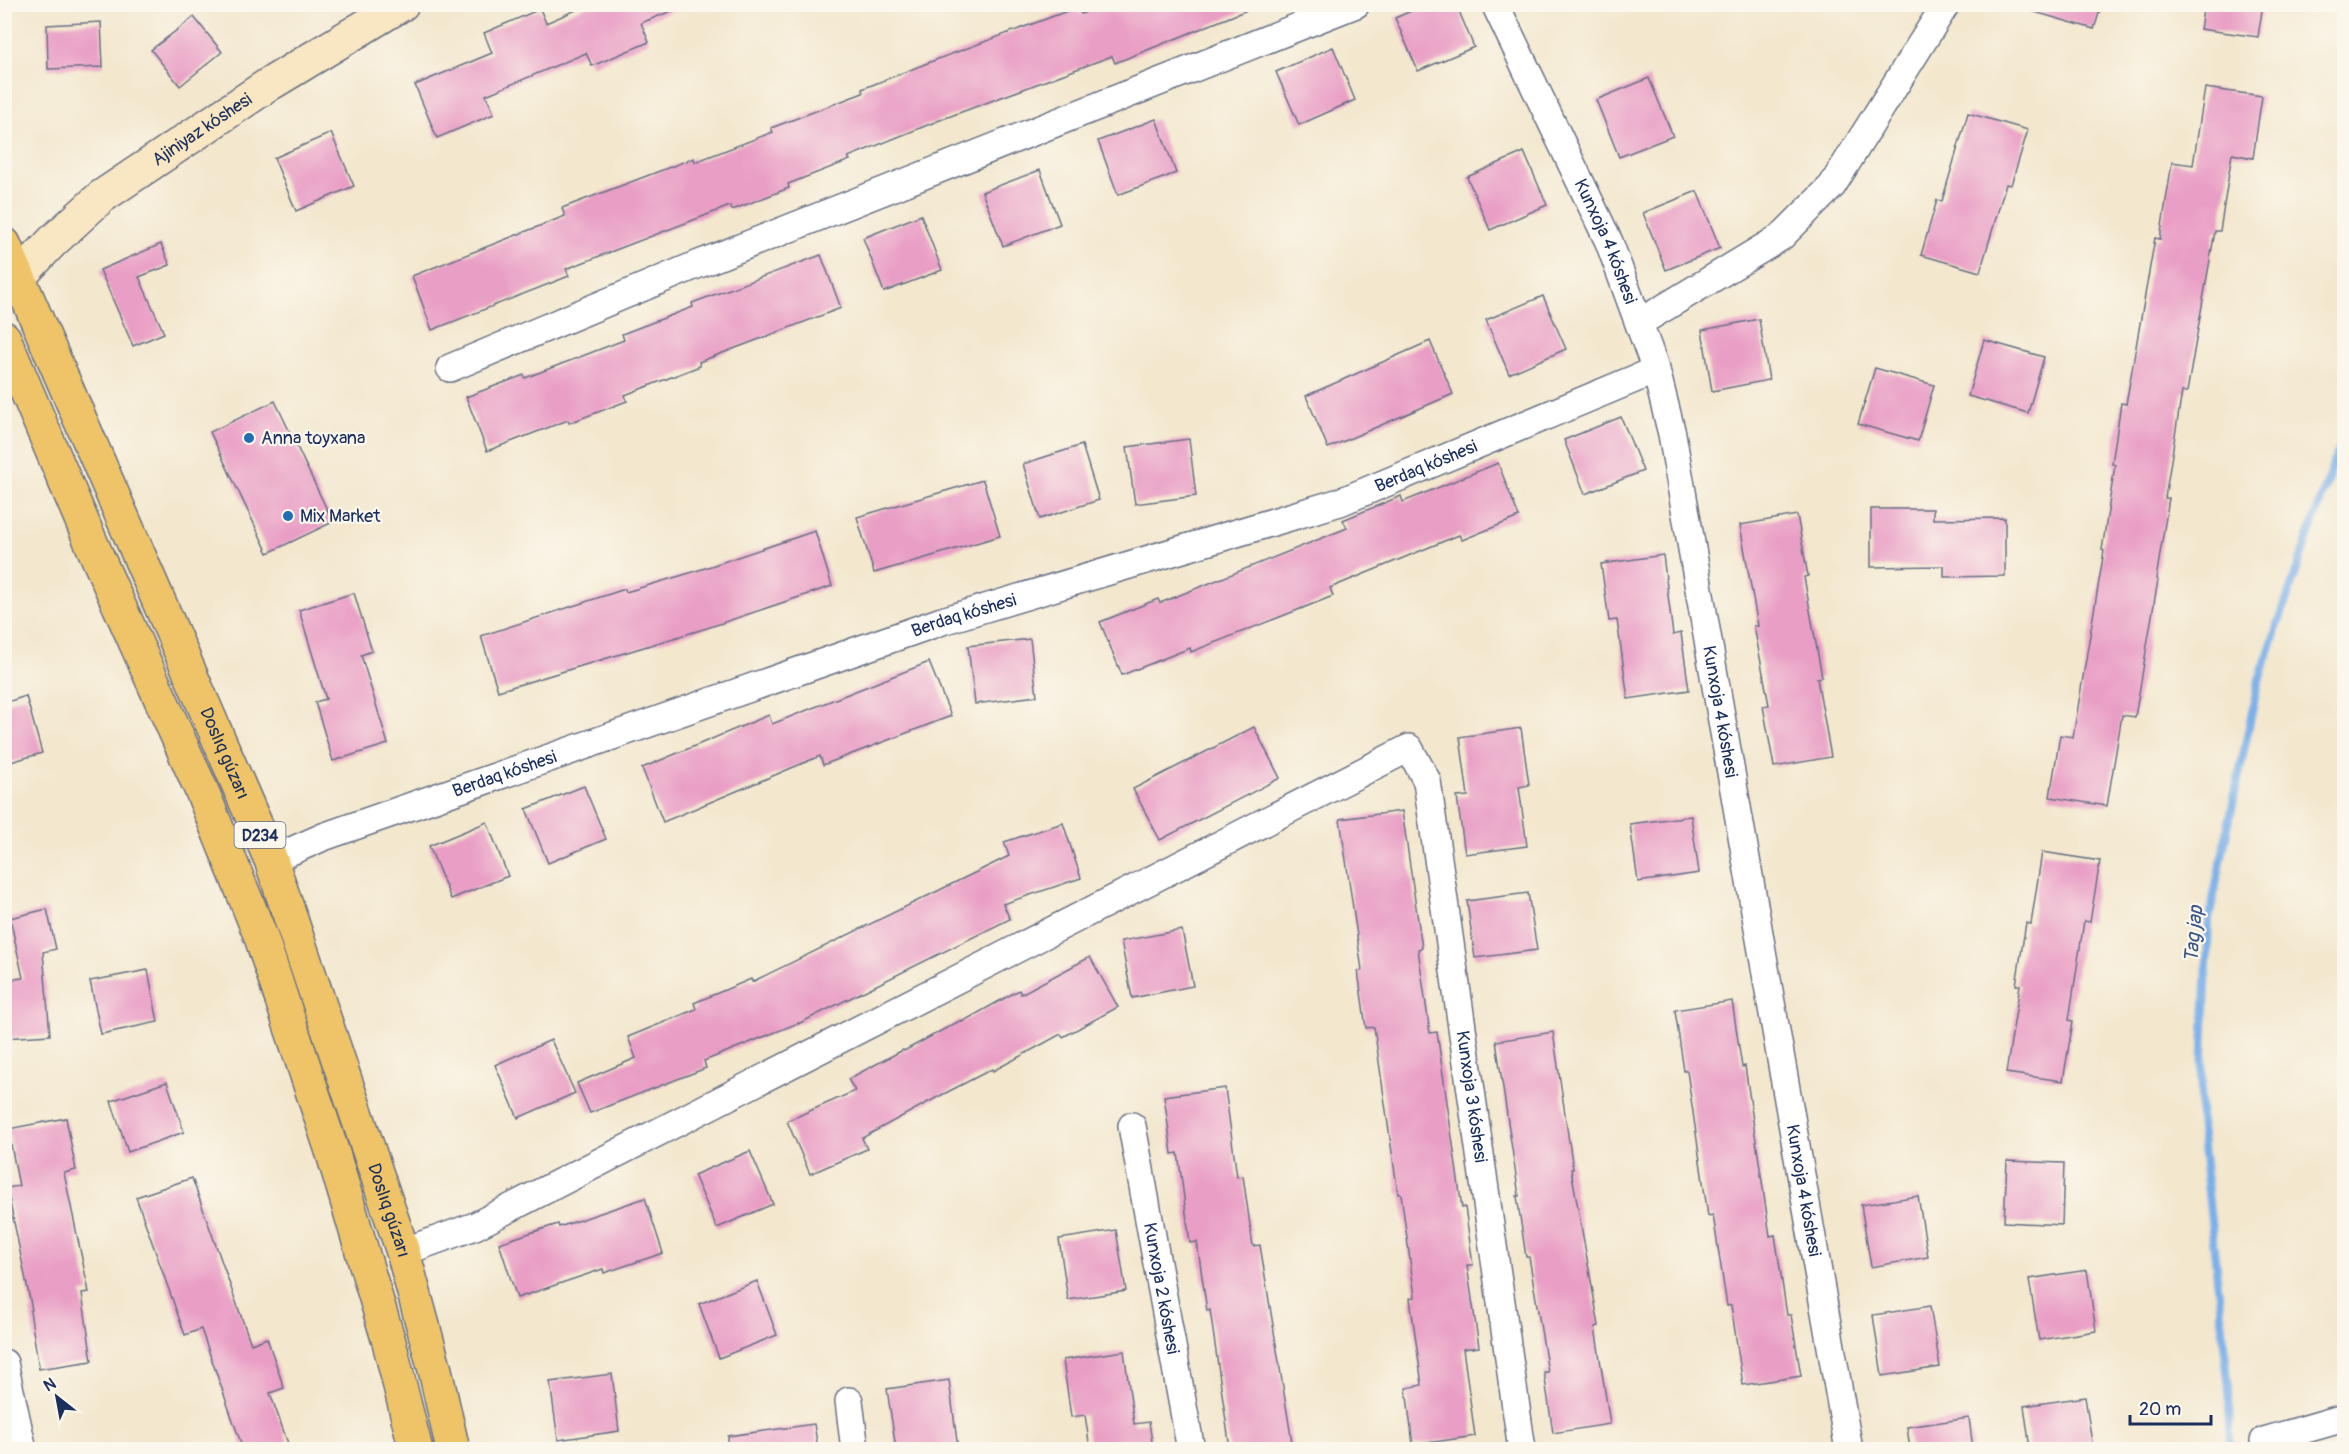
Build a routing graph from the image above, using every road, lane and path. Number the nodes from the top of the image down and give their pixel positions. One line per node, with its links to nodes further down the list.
1 (402, 4): 6 (street, Ajiniyaz kóshesi)
2 (1356, 4): 9 (street)
3 (1495, 4): 7 (street, Kunxoja 4 kóshesi)
4 (1946, 4): 7 (street)
5 (4, 244): 6 (main road, Doslıq gúzarı / D234)
6 (12, 285): 11 (main road, Doslıq gúzarı / D234)
7 (1639, 323): 10 (street, Kunxoja 4 kóshesi)
8 (4, 338): 19 (main road, Doslıq gúzarı / D234)
9 (450, 368)
10 (1656, 370): 11 (street, Berdaq kóshesi); 24 (street, Kunxoja 4 kóshesi)
11 (271, 860): 13 (main road, Doslıq gúzarı / D234)
12 (1132, 1126): 22 (street, Kunxoja 2 kóshesi)
13 (403, 1252): 20 (main road, Doslıq gúzarı / D234); 23 (street, Kunxoja 3 kóshesi)
14 (4, 1363): 18 (street)
15 (849, 1401): 21 (street)
16 (2344, 1418): 17 (street)
17 (2264, 1441)
18 (23, 1449)
19 (416, 1449)
20 (453, 1449)
21 (855, 1449)
22 (1191, 1449)
23 (1522, 1449)
24 (1849, 1449)

